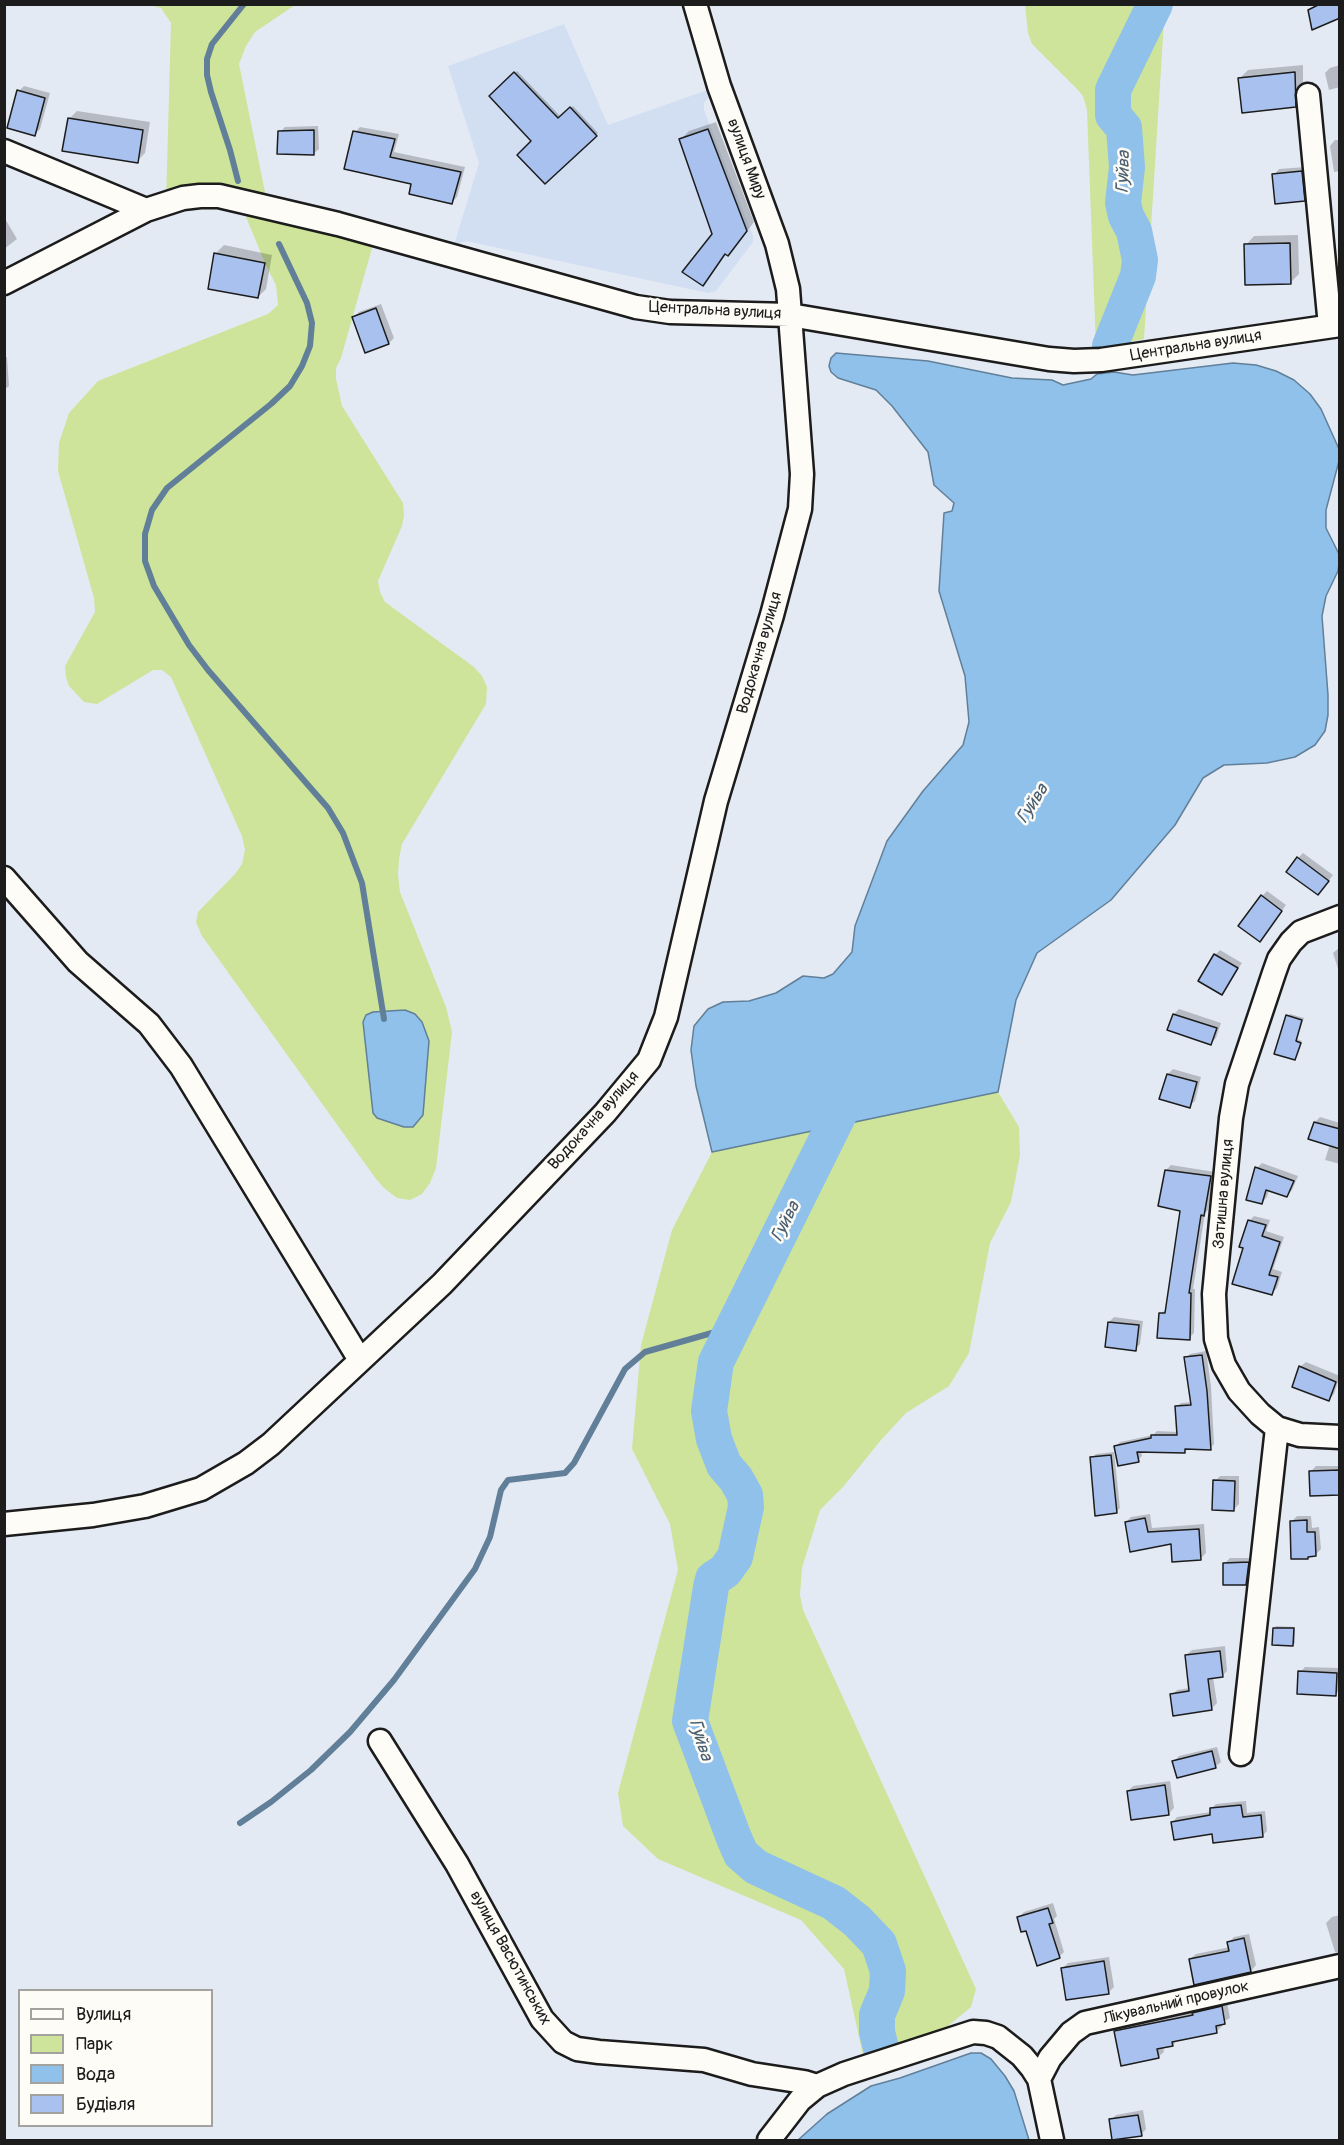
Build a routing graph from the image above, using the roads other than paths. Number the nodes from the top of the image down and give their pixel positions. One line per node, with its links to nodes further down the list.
1 (695, 4): 6 (street, вулиця Миру)
2 (1308, 95): 7 (street)
3 (4, 151): 4 (street)
4 (146, 210): 5 (street, Центральна вулиця); 6 (street, Центральна вулиця)
5 (4, 283)
6 (790, 315): 7 (street, Центральна вулиця); 10 (street, Водокачна вулиця)
7 (1335, 326)
8 (4, 878): 10 (street)
9 (1340, 916): 11 (street, Затишна вулиця)
10 (360, 1360): 13 (street, Водокачна вулиця)
11 (1277, 1428): 12 (street, Затишна вулиця); 15 (street)
12 (1340, 1437)
13 (4, 1524)
14 (380, 1741): 18 (street, вулиця Васютинських)
15 (1240, 1754)
16 (1340, 1966): 17 (street, Лікувальний провулок)
17 (1039, 2079): 18 (street); 20 (street)
18 (817, 2086): 19 (street)
19 (769, 2140)
20 (1052, 2140)

